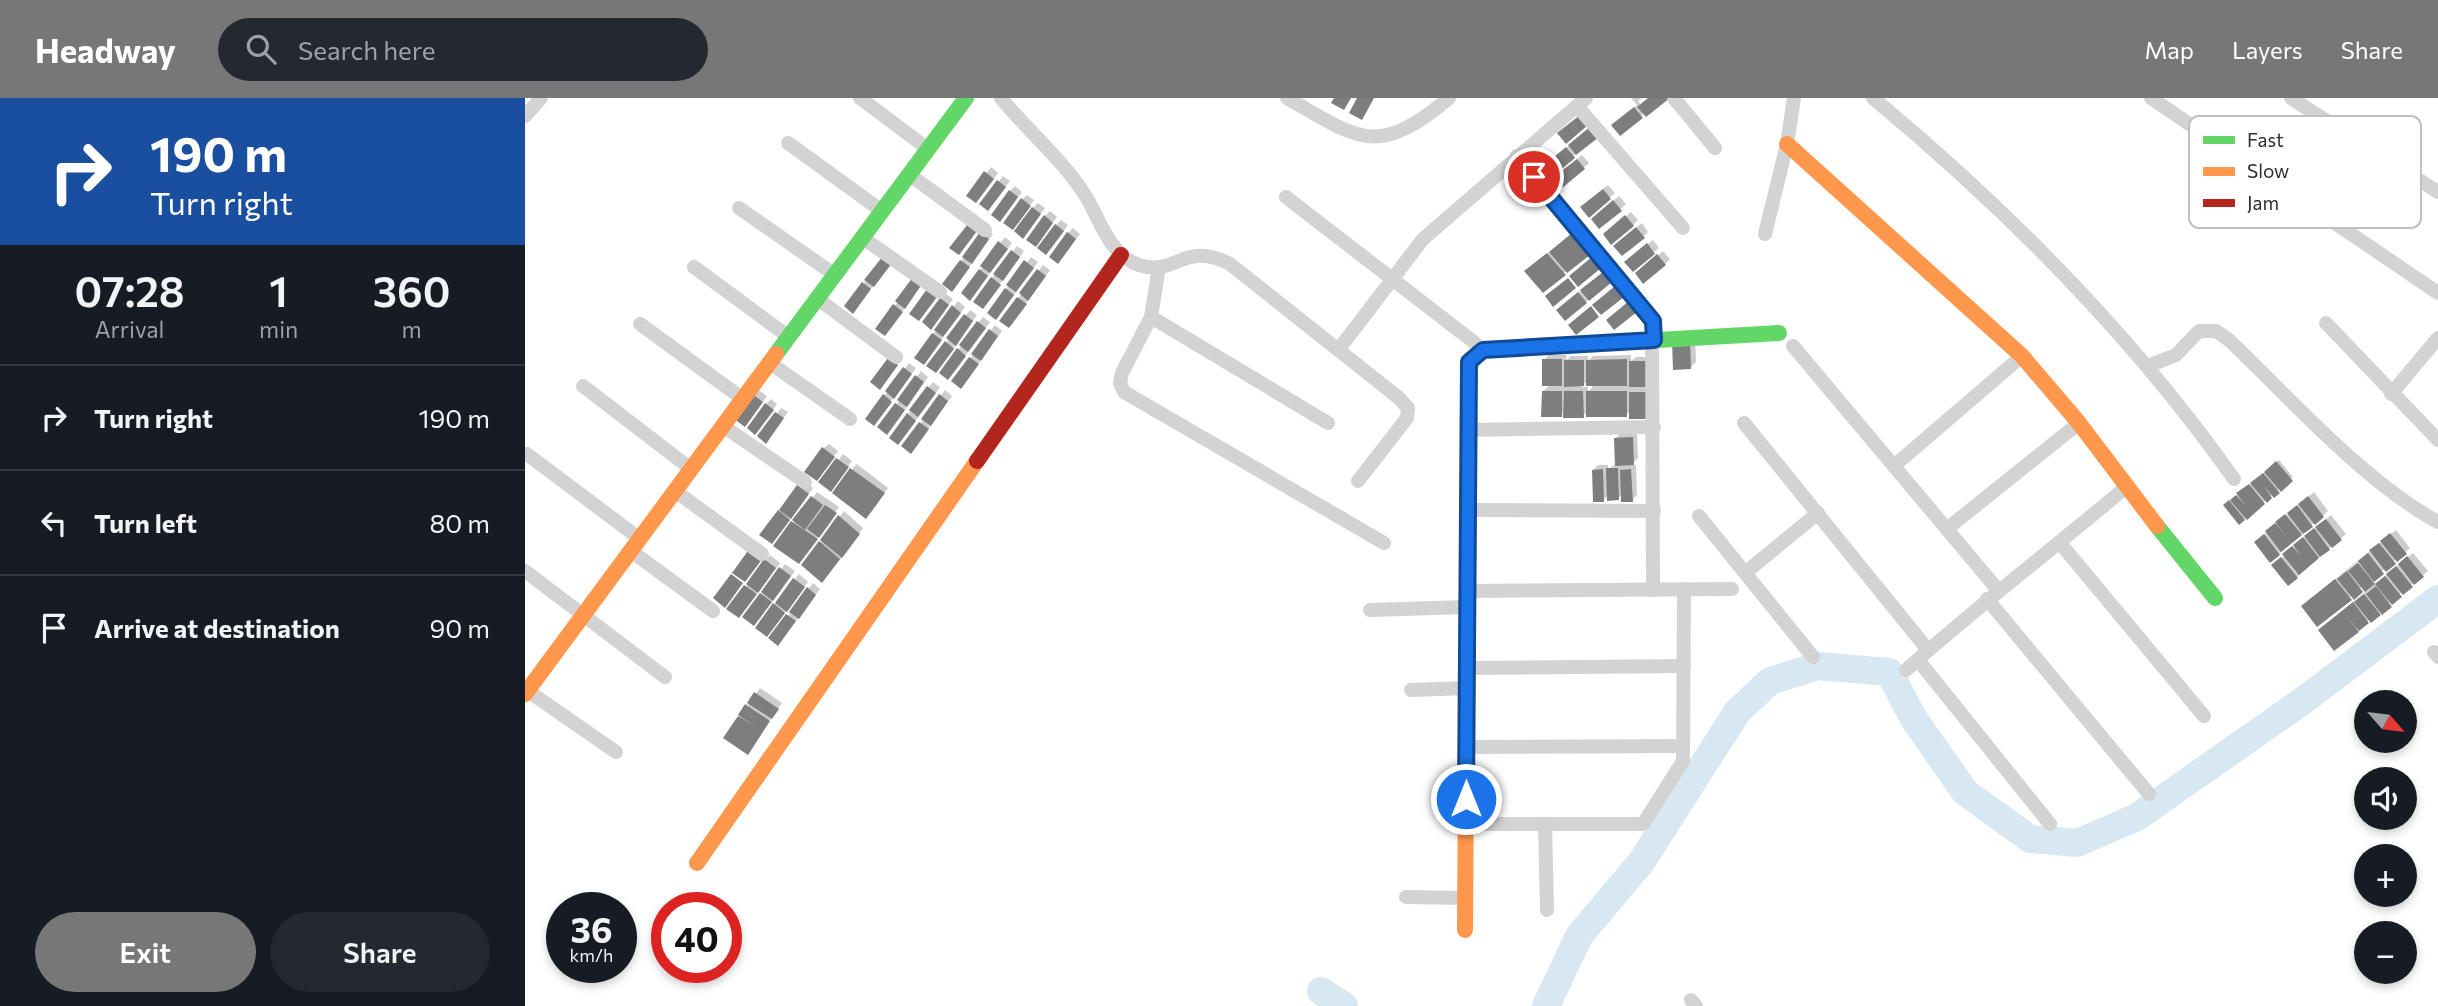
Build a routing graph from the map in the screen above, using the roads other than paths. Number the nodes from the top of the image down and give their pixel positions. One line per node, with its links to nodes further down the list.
1 (541, 98): 13 (street)
2 (860, 98): 19 (street)
3 (967, 98): 19 (street)
4 (1001, 98): 32 (street)
5 (1287, 98): 6 (street)
6 (1449, 98)
7 (1674, 98): 18 (street)
8 (1794, 98): 17 (street)
9 (1873, 98): 53 (street)
10 (2151, 98): 15 (street)
11 (2291, 98): 14 (street)
12 (1581, 102): 20 (street); 27 (street)
13 (525, 116)
14 (2319, 116)
15 (2189, 124)
16 (788, 143): 26 (street)
17 (1787, 144): 30 (street); 50 (street)
18 (1715, 148)
19 (928, 149): 21 (street)
20 (1517, 156): 36 (street); 46 (street)
21 (910, 175): 26 (street); 29 (street)
22 (2421, 181): 23 (street)
23 (2438, 192)
24 (1286, 197): 36 (street)
25 (739, 208): 35 (street)
26 (882, 211): 31 (street)
27 (1683, 228)
28 (2342, 228): 38 (street)
29 (985, 230)
30 (1765, 234)
31 (863, 238): 35 (street); 37 (street)
32 (1121, 255): 34 (street); 110 (street)
33 (694, 267): 44 (street)
34 (1159, 267): 40 (street); 49 (street)
35 (835, 275): 39 (street)
36 (1391, 278): 47 (street); 49 (street)
37 (940, 292)
38 (2438, 293)
39 (818, 299): 44 (street); 51 (street)
40 (1151, 317): 58 (street); 79 (street)
41 (2326, 323): 55 (street)
42 (640, 324): 56 (street)
43 (1779, 333): 46 (street)
44 (789, 337): 52 (street)
45 (2438, 338): 55 (street)
46 (1654, 340): 62 (street); 63 (street)
47 (1475, 343)
48 (1793, 346): 66 (street)
49 (1339, 349): 69 (street)
50 (2022, 356): 59 (street); 66 (street)
51 (896, 357)
52 (770, 363): 56 (street); 57 (street)
53 (2148, 366): 68 (street); 77 (street)
54 (583, 386): 67 (street)
55 (2392, 394): 64 (street)
56 (743, 399): 61 (street)
57 (850, 419)
58 (1328, 423)
59 (2079, 423): 71 (street); 78 (street)
60 (1744, 424): 75 (street)
61 (723, 426): 67 (street); 70 (street)
62 (1654, 427): 63 (street); 74 (street)
63 (1468, 430): 73 (street)
64 (2438, 440)
65 (527, 454): 81 (street)
66 (1895, 465): 78 (street)
67 (691, 469): 72 (street)
68 (2234, 479)
69 (1358, 481)
70 (804, 482)
71 (2126, 487): 80 (street); 89 (street)
72 (675, 491): 81 (street); 82 (street)
73 (1468, 510): 74 (street); 90 (street)
74 (1654, 510): 86 (street)
75 (1818, 513): 84 (street); 95 (street)
76 (1699, 516): 84 (street)
77 (2438, 522)
78 (1948, 528): 88 (street)
79 (1384, 543)
80 (2060, 543): 88 (street); 102 (street)
81 (635, 545): 92 (street); 93 (street)
82 (762, 554)
83 (525, 571): 93 (street)
84 (1745, 573): 94 (street)
85 (1732, 589): 87 (street)
86 (1653, 590): 87 (street); 90 (street)
87 (1684, 590): 96 (street)
88 (1992, 594): 95 (street); 106 (street)
89 (2215, 598)
90 (1467, 599): 91 (street); 97 (street)
91 (1370, 610)
92 (713, 611)
93 (583, 616): 98 (street); 101 (street)
94 (1813, 657)
95 (1917, 660): 109 (street)
96 (1684, 666): 97 (street); 103 (street)
97 (1467, 668): 99 (street)
98 (665, 677)
99 (1467, 688): 100 (street); 104 (street)
100 (1411, 690)
101 (526, 692): 105 (street)
102 (2204, 716)
103 (1683, 746): 104 (street); 108 (street)
104 (1467, 747): 107 (street)
105 (616, 752)
106 (2149, 794)
107 (1466, 824): 108 (street); 112 (street)
108 (1545, 824): 113 (street)
109 (2049, 824)
110 (697, 863)
111 (1406, 897): 112 (street)
112 (1465, 898): 114 (street)
113 (1547, 910)
114 (1465, 930)

